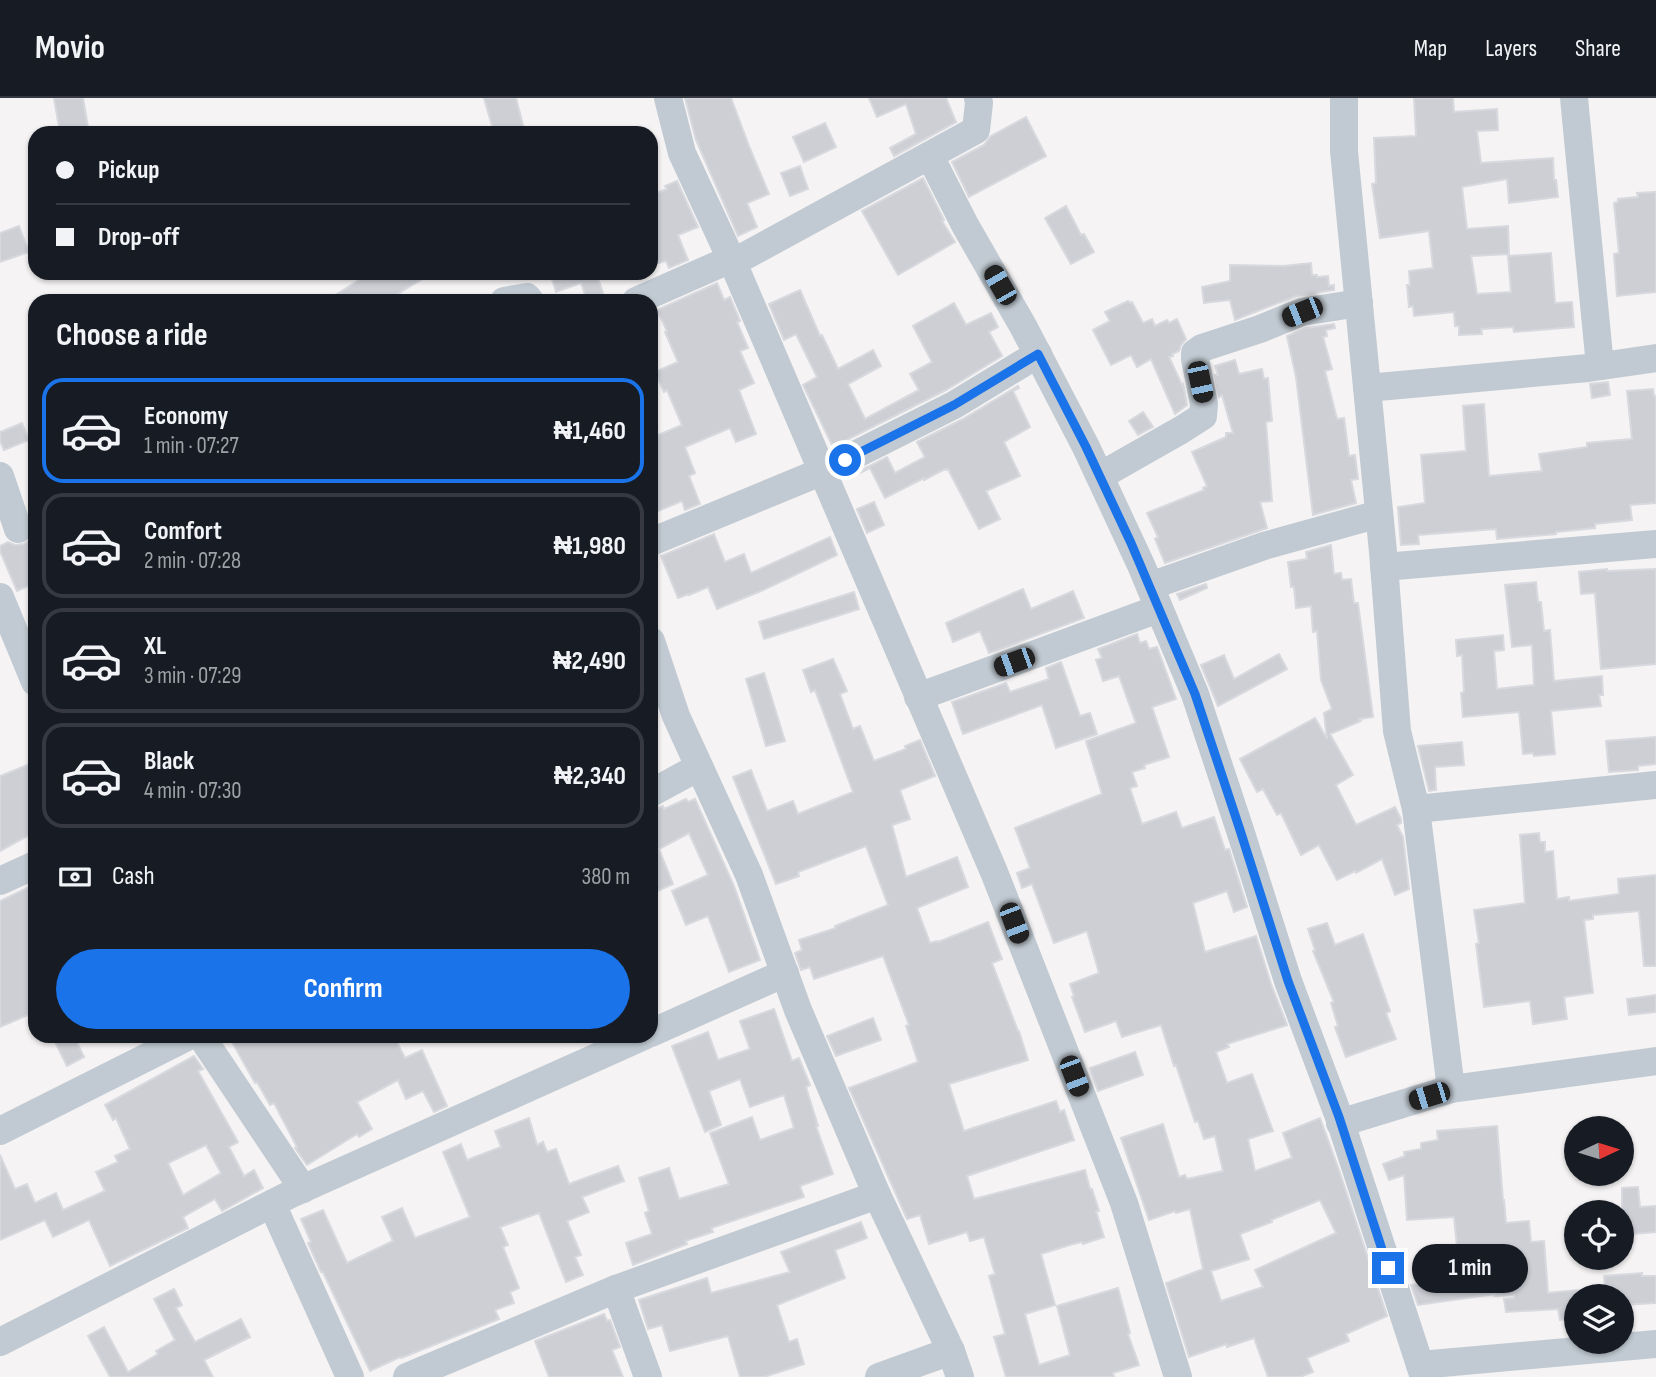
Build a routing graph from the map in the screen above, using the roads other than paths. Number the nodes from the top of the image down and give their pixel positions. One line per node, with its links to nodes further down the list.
1 (668, 98): 6 (street)
2 (978, 98): 5 (street)
3 (1344, 98): 8 (street)
4 (1574, 98): 11 (street)
5 (930, 156): 6 (street); 9 (street)
6 (731, 259): 7 (street); 13 (street)
7 (652, 294)
8 (1359, 303): 12 (street); 15 (street)
9 (1038, 354): 13 (street); 15 (street)
10 (1656, 358): 11 (street)
11 (1600, 366): 12 (street)
12 (1367, 388): 16 (street)
13 (823, 471): 18 (street); 25 (street)
14 (0, 476): 17 (street)
15 (1100, 476): 22 (street)
16 (1379, 514): 20 (street); 22 (street)
17 (18, 530)
18 (658, 539)
19 (1656, 544): 20 (street)
20 (1384, 567): 29 (street)
21 (0, 597): 24 (street)
22 (1154, 598): 25 (street); 39 (street)
23 (658, 662): 26 (street)
24 (28, 665)
25 (918, 697): 53 (street)
26 (699, 766): 28 (street); 32 (street)
27 (1656, 785): 29 (street)
28 (658, 789)
29 (1416, 809): 38 (street)
30 (28, 868): 31 (street)
31 (0, 881)
32 (785, 973): 33 (street); 42 (street)
33 (658, 1030)
34 (175, 1043): 40 (street)
35 (206, 1043): 41 (street)
36 (628, 1043): 41 (street)
37 (1656, 1061): 38 (street)
38 (1451, 1089): 39 (street)
39 (1340, 1122): 48 (street)
40 (0, 1131)
41 (303, 1189): 43 (street)
42 (877, 1195): 44 (street); 47 (street)
43 (272, 1204): 45 (street); 49 (street)
44 (616, 1289): 50 (street); 51 (street)
45 (0, 1342)
46 (1656, 1344): 48 (street)
47 (956, 1364): 52 (street)
48 (1422, 1371)
49 (350, 1377)
50 (407, 1377)
51 (648, 1377)
52 (879, 1377)
53 (1178, 1377)

